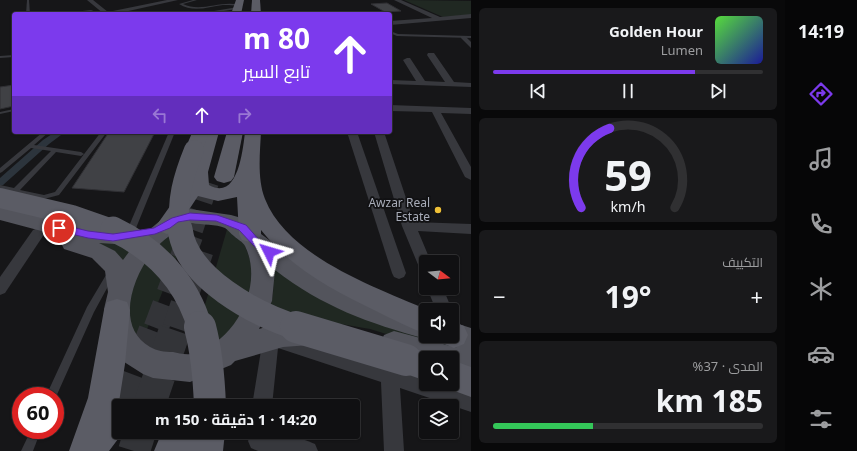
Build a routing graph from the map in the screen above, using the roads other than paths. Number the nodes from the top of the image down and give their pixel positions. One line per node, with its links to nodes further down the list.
1 (28, 0): 7 (lane)
2 (90, 0): 10 (street)
3 (175, 0): 11 (street)
4 (196, 0): 6 (lane)
5 (397, 0): 14 (street)
6 (239, 9): 12 (lane)
7 (28, 12)
8 (76, 12): 9 (lane)
9 (98, 12)
10 (103, 12)
11 (109, 12)
12 (226, 12)
13 (471, 16): 14 (street)
14 (440, 19): 15 (street)
15 (392, 23)
16 (392, 33): 17 (lane)
17 (462, 37): 18 (lane); 19 (street)
18 (471, 37)
19 (471, 46)
20 (431, 55): 26 (street)
21 (12, 56): 22 (lane)
22 (0, 57)
23 (407, 60): 25 (street)
24 (392, 82): 25 (street)
25 (422, 83): 26 (street)
26 (451, 84): 27 (street)
27 (471, 85)
28 (392, 108): 29 (street)
29 (435, 109): 31 (street); 47 (street)
30 (12, 110): 32 (lane)
31 (471, 111)
32 (0, 113)
33 (44, 134): 42 (lane)
34 (102, 134): 49 (lane)
35 (171, 134): 56 (lane)
36 (200, 134): 69 (highway, bridge)
37 (211, 134): 46 (highway)
38 (223, 134): 46 (highway)
39 (353, 134): 59 (street)
40 (380, 134): 53 (street)
41 (247, 143): 46 (highway); 46 (highway); 57 (highway); 62 (highway)
42 (29, 146): 43 (lane); 45 (lane)
43 (55, 150): 44 (lane); 49 (lane)
44 (81, 154)
45 (0, 171)
46 (211, 175): 52 (highway)
47 (471, 177)
48 (0, 188): 49 (lane)
49 (7, 194): 74 (highway, bridge)
50 (0, 213): 56 (main road)
51 (0, 223): 55 (main road)
52 (167, 226): 56 (main road); 57 (main road); 61 (main road)
53 (409, 226): 54 (street); 58 (street)
54 (471, 229)
55 (38, 233): 60 (street); 61 (main road)
56 (130, 236)
57 (253, 239): 63 (main road); 67 (main road)
58 (421, 255)
59 (399, 273)
60 (0, 289)
61 (118, 292): 67 (main road); 72 (lane); 84 (highway)
62 (419, 319)
63 (419, 325)
64 (419, 337): 65 (main road)
65 (271, 338): 67 (main road); 69 (street); 75 (street)
66 (456, 343): 68 (main road)
67 (225, 353): 73 (highway)
68 (471, 365)
69 (407, 368): 76 (street); 89 (street)
70 (459, 378): 71 (highway)
71 (471, 382)
72 (55, 387)
73 (197, 399)
74 (210, 399)
75 (263, 399)
76 (471, 402)
77 (112, 424): 84 (highway)
78 (32, 439): 83 (lane)
79 (165, 439): 85 (highway)
80 (176, 439): 86 (highway)
81 (207, 439): 87 (highway)
82 (258, 441): 88 (street)
83 (26, 451)
84 (89, 451)
85 (167, 451)
86 (172, 451)
87 (205, 451)
88 (308, 451)
89 (394, 451)

